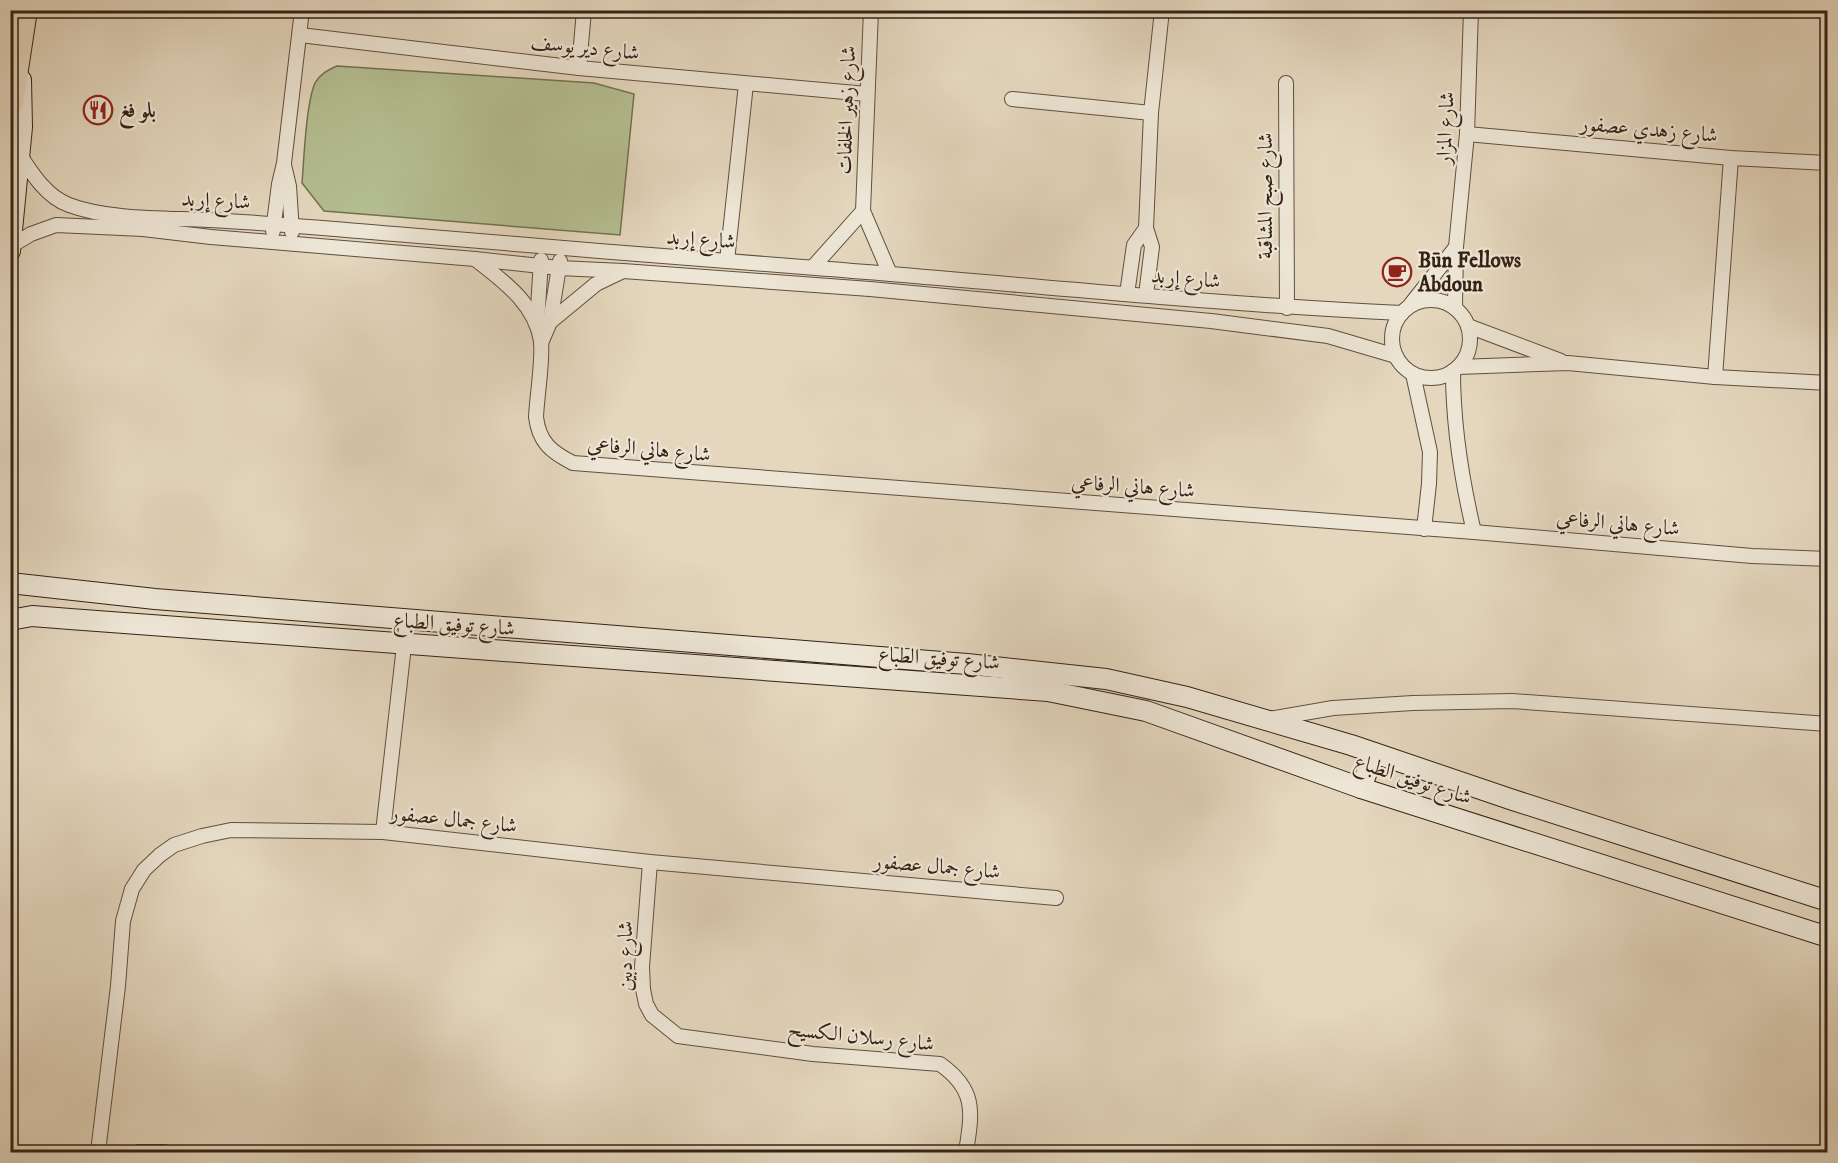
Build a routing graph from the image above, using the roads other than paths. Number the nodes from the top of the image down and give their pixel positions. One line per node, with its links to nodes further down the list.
1 (24, 10): 8 (highway)
2 (302, 10): 7 (street)
3 (584, 10): 9 (street)
4 (871, 10): 12 (street, شارع زهير الخلفات)
5 (1162, 10): 15 (street)
6 (1471, 10): 16 (street, شارع المزار)
7 (300, 35): 9 (street, شارع دير يوسف); 19 (street)
8 (17, 57): 14 (highway); 17 (street)
9 (579, 68): 11 (street, شارع دير يوسف)
10 (1286, 83): 41 (street, شارع صبح المشاقبة)
11 (746, 84): 12 (street, شارع دير يوسف); 33 (street)
12 (867, 94): 21 (street, شارع زهير الخلفات)
13 (1012, 99): 15 (street)
14 (10, 102)
15 (1151, 113): 24 (street)
16 (1467, 134): 18 (street, شارع زهدي عصفور); 29 (street, شارع المزار)
17 (20, 155): 22 (street, شارع إربد); 27 (street)
18 (1731, 158): 20 (street, شارع زهدي عصفور); 50 (street)
19 (284, 163): 22 (street); 23 (street)
20 (1827, 163)
21 (863, 211): 35 (street); 38 (street, شارع زهير الخلفات)
22 (273, 224): 23 (street, شارع إربد); 25 (street)
23 (292, 225): 26 (street); 28 (street, شارع إربد)
24 (1146, 228): 39 (street); 40 (street)
25 (272, 241): 26 (street, شارع إربد); 27 (street, شارع إربد)
26 (291, 242): 32 (street, شارع إربد)
27 (11, 246): 31 (street)
28 (541, 247): 30 (street, شارع إربد); 34 (street, شارع هاني الرفاعي)
29 (1456, 247): 42 (street, شارع المزار); 43 (street)
30 (560, 249): 33 (street, شارع إربد); 36 (street, شارع هاني الرفاعي)
31 (10, 251)
32 (475, 259): 34 (street, شارع إربد); 44 (street)
33 (727, 261): 35 (street, شارع إربد)
34 (540, 267): 36 (street, شارع إربد); 44 (street, شارع هاني الرفاعي)
35 (813, 267): 38 (street, شارع إربد)
36 (559, 268): 37 (street, شارع إربد); 44 (street, شارع هاني الرفاعي)
37 (623, 271): 44 (street, شارع هاني الرفاعي); 46 (street, شارع إربد)
38 (890, 274): 39 (street, شارع إربد)
39 (1127, 294): 40 (street, شارع إربد)
40 (1146, 295): 41 (street, شارع إربد)
41 (1287, 308): 43 (street, شارع إربد)
42 (1455, 308): 43 (street); 45 (street)
43 (1405, 310): 46 (street)
44 (543, 323): 52 (street, شارع هاني الرفاعي)
45 (1468, 326): 47 (street); 48 (street)
46 (1396, 356): 49 (street)
47 (1569, 363): 48 (street); 50 (street)
48 (1456, 369): 49 (street); 53 (street)
49 (1413, 374): 52 (street)
50 (1715, 377): 51 (street)
51 (1827, 383)
52 (1424, 529): 53 (street, شارع هاني الرفاعي)
53 (1474, 532): 54 (street, شارع هاني الرفاعي)
54 (1827, 559)
55 (10, 583): 56 (street, شارع توفيق الطباع)
56 (407, 619): 58 (street); 59 (street, شارع توفيق الطباع)
57 (10, 620): 58 (street, شارع توفيق الطباع)
58 (403, 645): 62 (street, شارع توفيق الطباع); 63 (street)
59 (1264, 720): 60 (street); 61 (street, شارع توفيق الطباع)
60 (1827, 724)
61 (1374, 753): 62 (street); 66 (street, شارع توفيق الطباع)
62 (1361, 788): 67 (street, شارع توفيق الطباع)
63 (383, 832): 64 (street, شارع جمال عصفور); 69 (street, شارع جمال عصفور)
64 (650, 862): 65 (street, شارع جمال عصفور); 68 (street, شارع دبين)
65 (1056, 898)
66 (1827, 901)
67 (1827, 937)
68 (678, 1036): 72 (street, شارع رسلان الكسيح)
69 (98, 1152)
70 (139, 1152): 71 (street)
71 (164, 1152)
72 (966, 1152)

